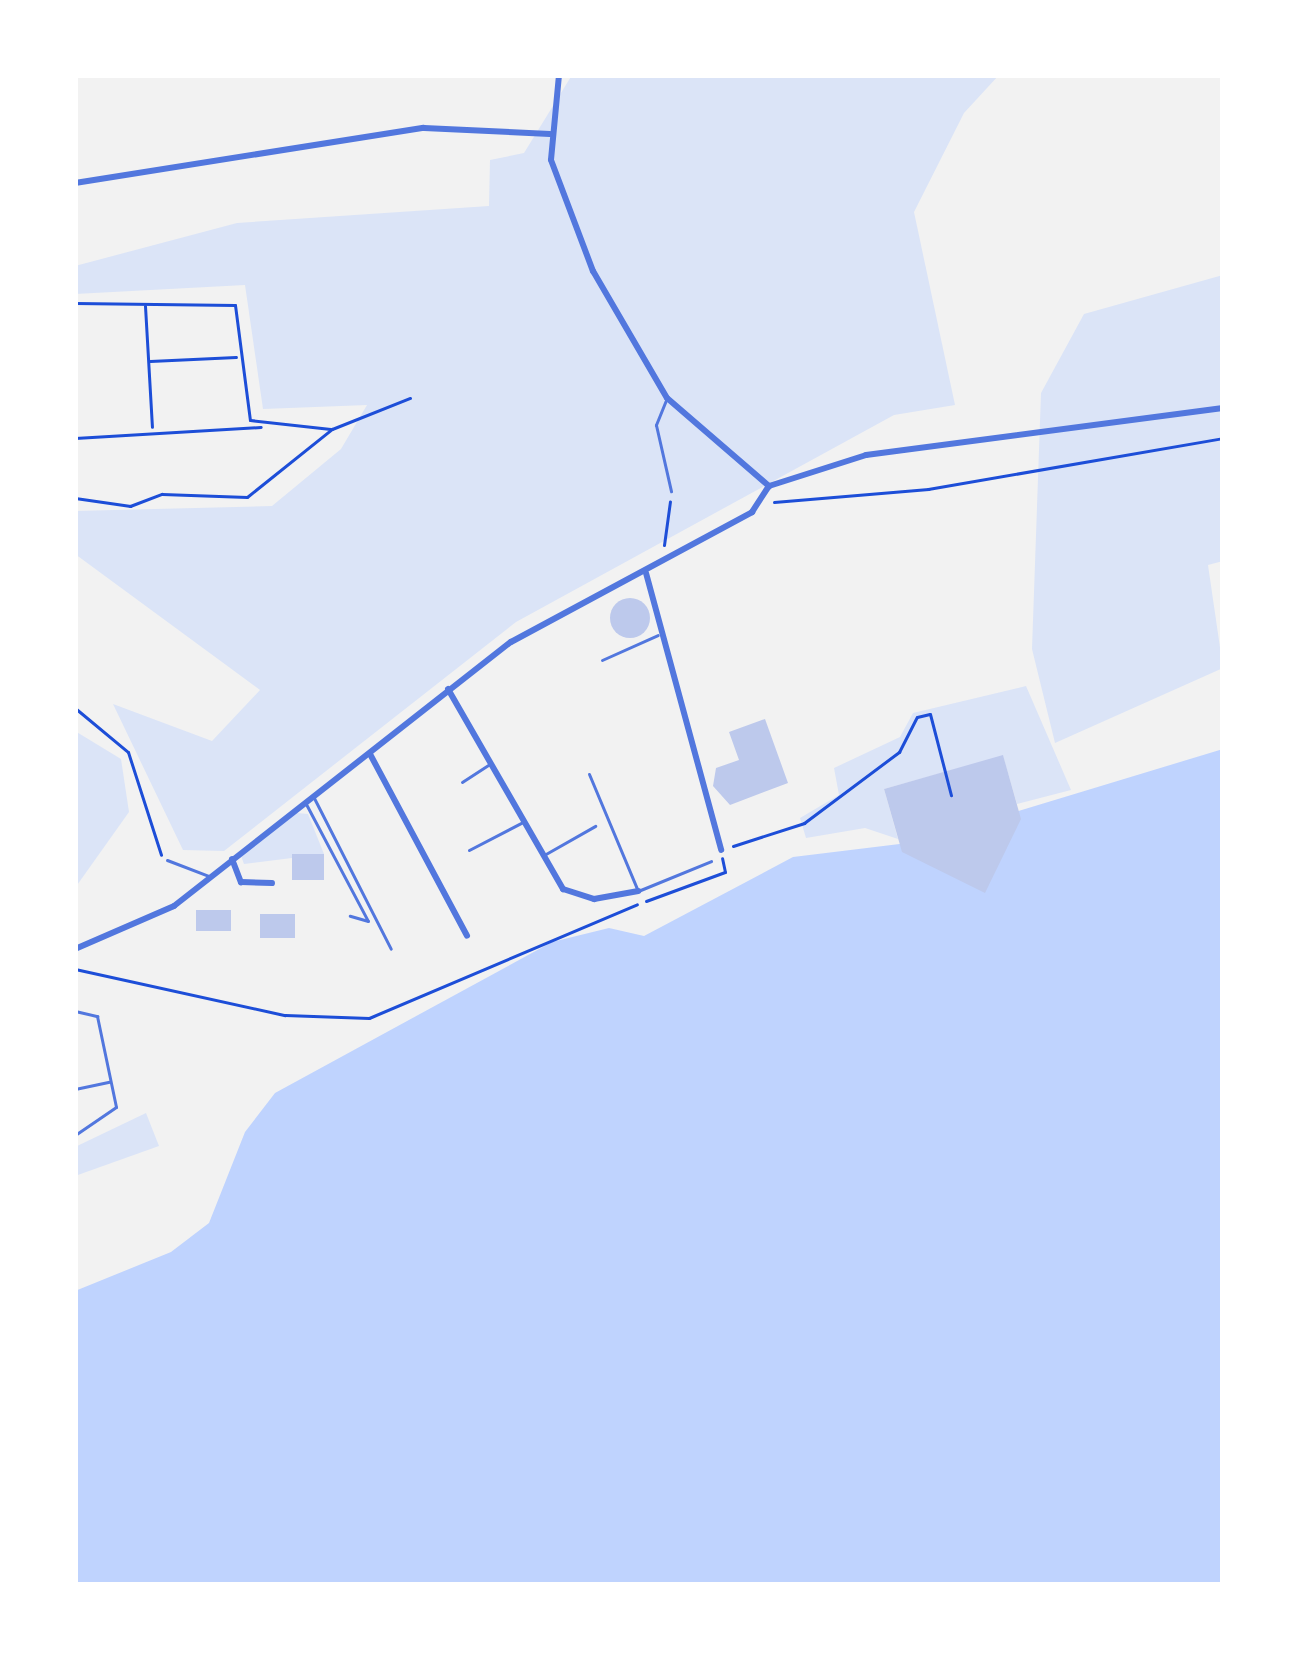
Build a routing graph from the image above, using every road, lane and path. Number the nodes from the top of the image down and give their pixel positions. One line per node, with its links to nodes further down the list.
1 (559, 75): 2 (street)
2 (550, 134): 3 (street); 9 (street)
3 (75, 183)
4 (75, 303): 5 (path)
5 (145, 304): 6 (path); 7 (path)
6 (238, 357): 7 (path); 12 (path)
7 (148, 361): 11 (path)
8 (410, 398): 13 (path)
9 (667, 398): 16 (street); 17 (lane)
10 (1223, 408): 16 (street)
11 (152, 427): 12 (path); 14 (path)
12 (263, 427): 13 (path)
13 (332, 429): 18 (path)
14 (75, 438)
15 (1223, 438): 19 (path)
16 (769, 486): 19 (street)
17 (671, 491): 20 (path)
18 (75, 498)
19 (761, 504): 20 (street)
20 (662, 565): 21 (street)
21 (646, 573): 22 (street); 24 (street)
22 (660, 634): 23 (lane); 36 (street)
23 (602, 660)
24 (448, 689): 26 (street); 27 (street)
25 (75, 708): 39 (path)
26 (370, 754): 31 (street); 45 (street)
27 (491, 764): 29 (lane); 33 (street)
28 (590, 773): 43 (lane)
29 (462, 782)
30 (951, 795): 36 (path)
31 (313, 796): 32 (street); 46 (lane)
32 (305, 802): 38 (street); 44 (lane)
33 (524, 821): 35 (lane); 37 (street)
34 (595, 826): 37 (lane)
35 (469, 850)
36 (721, 850): 48 (path)
37 (544, 855): 43 (street)
38 (232, 859): 41 (street); 42 (street)
39 (167, 860): 41 (lane)
40 (711, 861): 43 (lane)
41 (210, 876): 47 (street)
42 (272, 883)
43 (638, 891)
44 (350, 916)
45 (466, 936)
46 (392, 949)
47 (75, 950)
48 (75, 969)
49 (75, 1011): 50 (lane)
50 (111, 1082): 51 (lane); 52 (lane)
51 (75, 1089)
52 (75, 1135)

